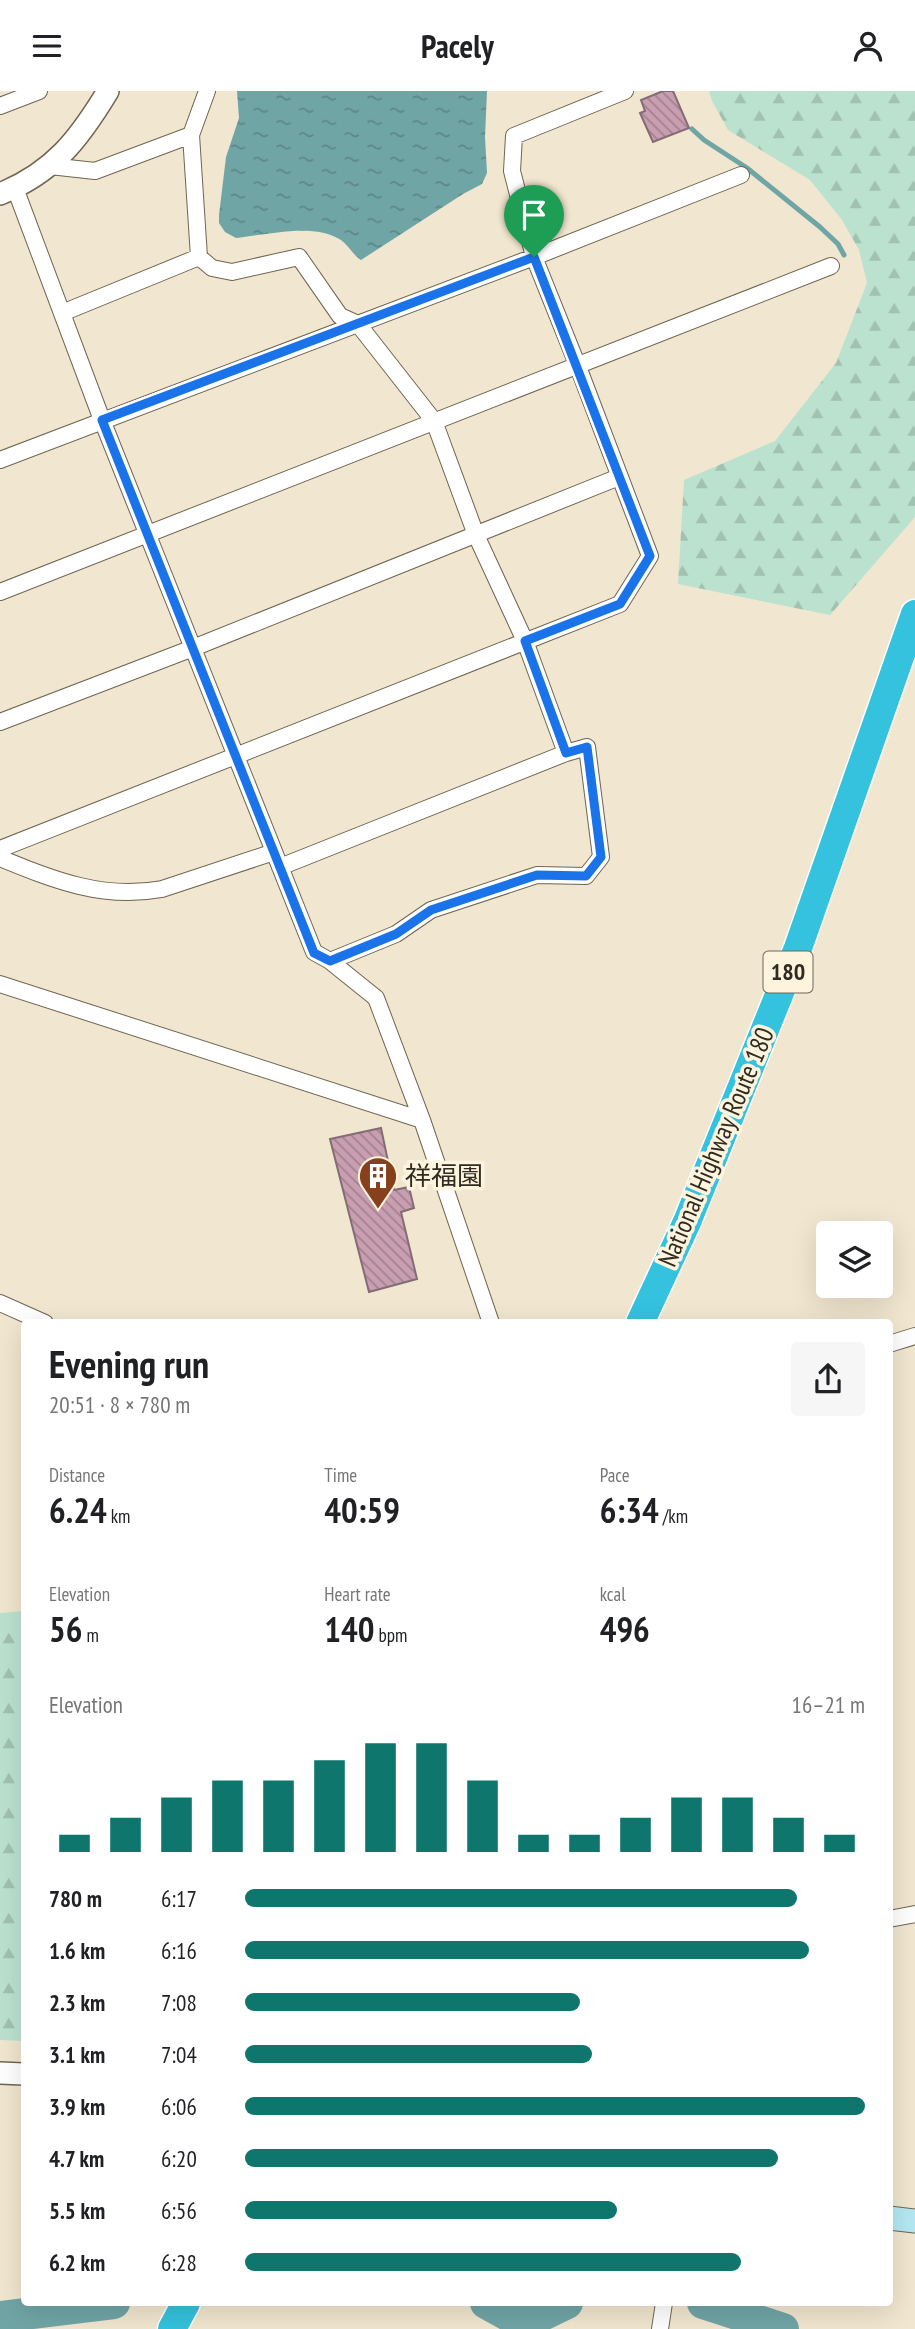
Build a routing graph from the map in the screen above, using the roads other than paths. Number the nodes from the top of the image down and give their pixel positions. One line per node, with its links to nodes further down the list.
1 (39, 91): 5 (street)
2 (108, 91): 7 (street)
3 (206, 91): 6 (street)
4 (625, 91): 11 (street)
5 (0, 106)
6 (191, 135): 7 (street); 10 (street)
7 (50, 166): 9 (street)
8 (741, 176): 11 (street)
9 (7, 191): 13 (street)
10 (199, 257): 13 (street); 14 (street)
11 (534, 257): 14 (street); 15 (street)
12 (831, 266): 15 (street)
13 (62, 313): 16 (street)
14 (358, 324): 16 (street); 17 (street)
15 (577, 364): 17 (street); 19 (street)
16 (102, 420): 18 (street); 20 (street)
17 (433, 421): 20 (street); 21 (street)
18 (0, 460)
19 (619, 478): 21 (street); 24 (street)
20 (148, 535): 22 (street); 25 (street)
21 (476, 535): 24 (street); 25 (street)
22 (0, 592)
23 (915, 614): 38 (highway, National Highway Route 180 / 180)
24 (525, 641): 27 (street); 28 (street)
25 (193, 648): 26 (street); 28 (street)
26 (0, 722)
27 (566, 753): 31 (street); 32 (street)
28 (235, 755): 29 (street); 31 (street)
29 (0, 849)
30 (0, 858): 31 (street)
31 (277, 860): 32 (street)
32 (330, 961): 34 (street)
33 (0, 985): 34 (street)
34 (422, 1121): 37 (street)
35 (0, 1303): 36 (street)
36 (36, 1319)
37 (490, 1319)
38 (642, 1319)
39 (915, 1336): 40 (street)
40 (893, 1343)
41 (915, 1914): 42 (street)
42 (893, 1918)
43 (0, 2073): 44 (street)
44 (21, 2074)
45 (893, 2218): 46 (main road)
46 (915, 2221)
47 (184, 2306): 49 (highway)
48 (664, 2306): 50 (street)
49 (172, 2329)
50 (660, 2329)

